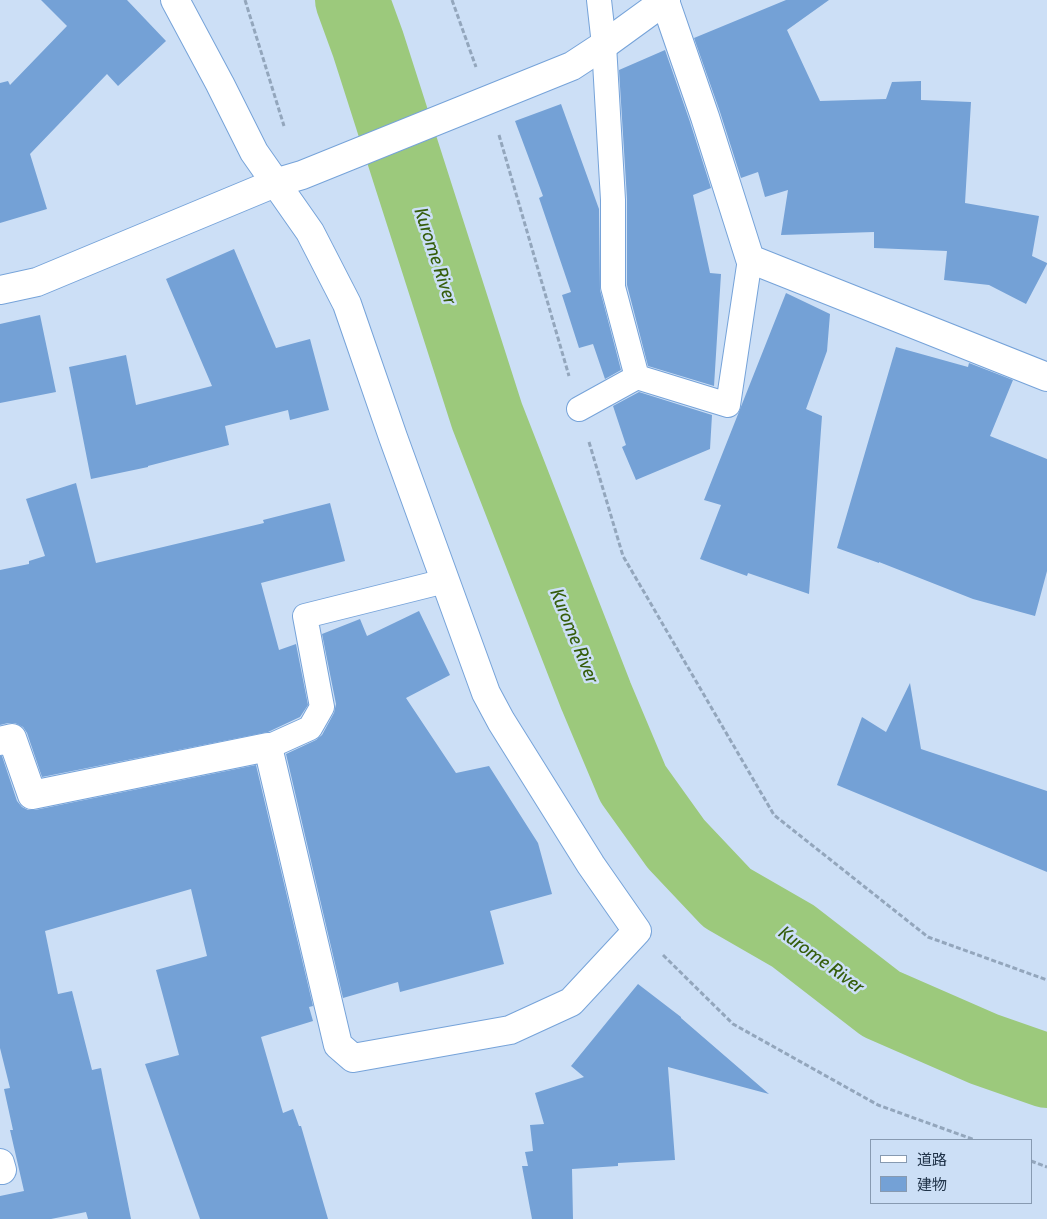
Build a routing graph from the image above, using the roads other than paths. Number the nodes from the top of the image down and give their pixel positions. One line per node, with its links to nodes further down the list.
1 (175, 0): 5 (street)
2 (599, 0): 4 (lane)
3 (666, 1): 4 (street); 6 (street)
4 (604, 45): 5 (street); 8 (lane)
5 (275, 183): 7 (street); 11 (street)
6 (750, 259): 8 (lane); 9 (street)
7 (0, 290)
8 (637, 377): 10 (lane)
9 (1047, 377)
10 (579, 409)
11 (445, 581): 13 (lane); 13 (street)
12 (0, 741): 13 (street)
13 (268, 748)
14 (0, 1163): 15 (street)
15 (0, 1170)

